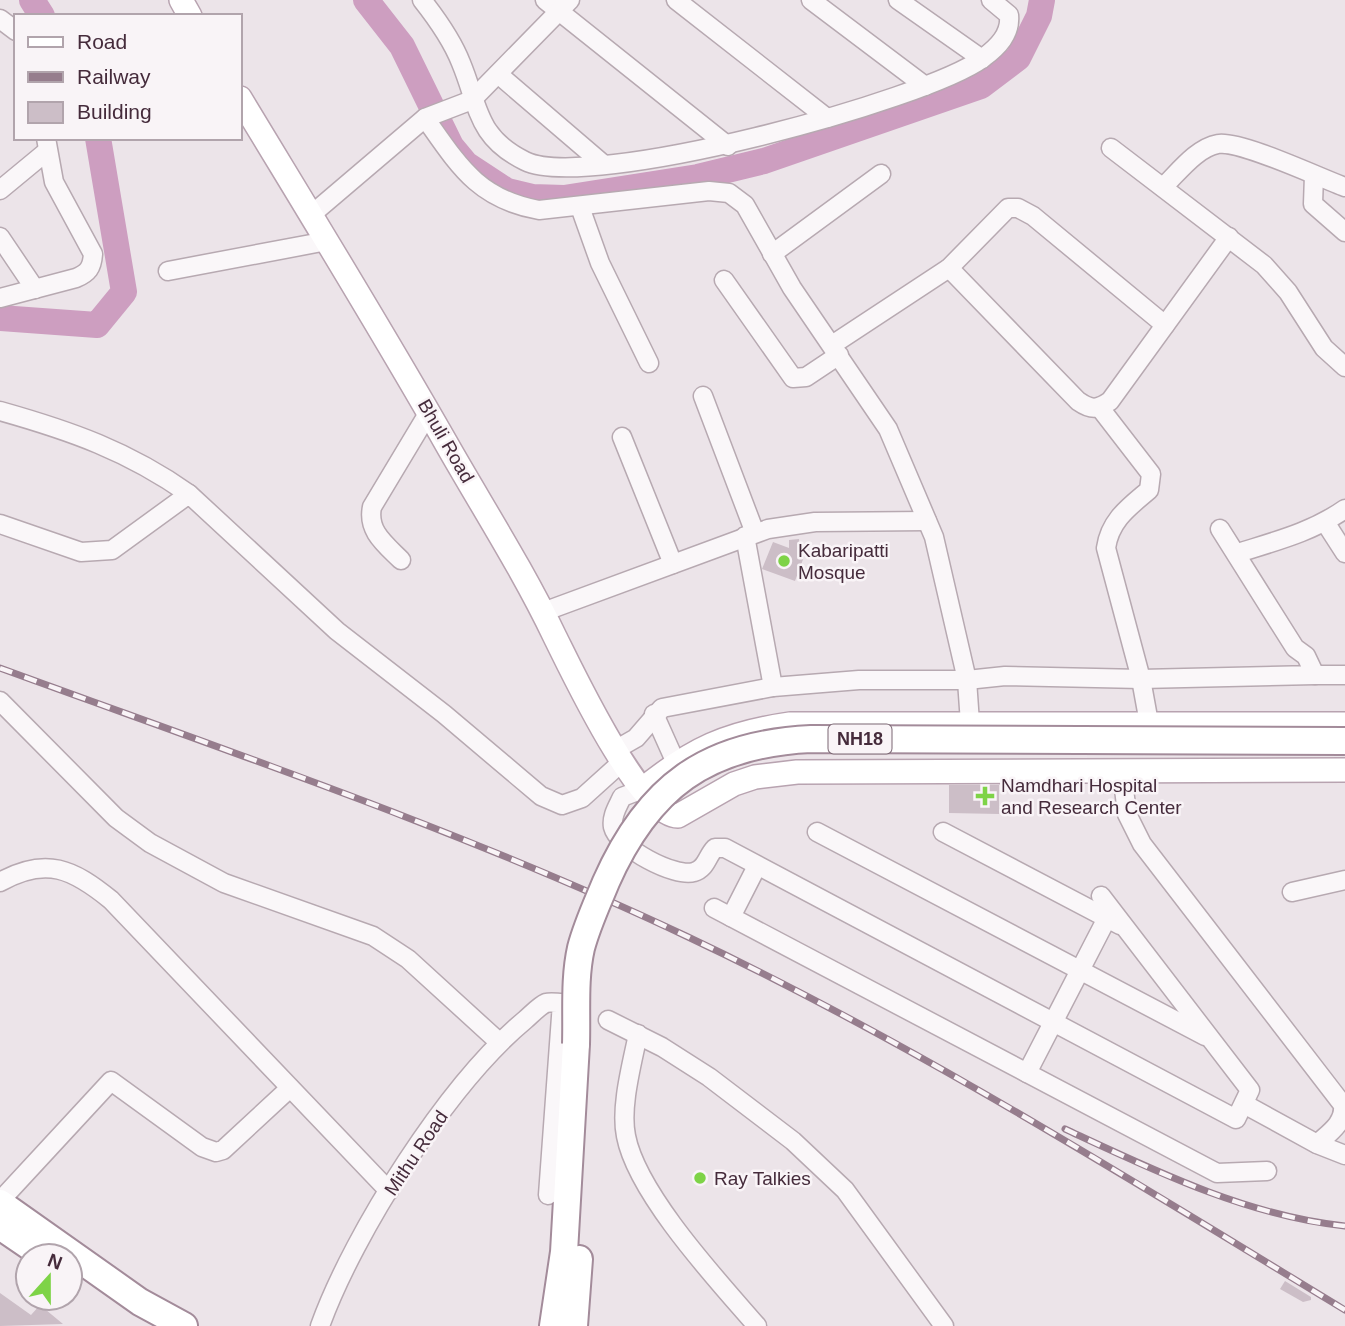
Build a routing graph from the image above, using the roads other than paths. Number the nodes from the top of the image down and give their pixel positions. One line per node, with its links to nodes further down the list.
1 (422, 0): 10 (street)
2 (676, 0): 13 (street)
3 (811, 0): 9 (street)
4 (898, 0): 7 (street)
5 (991, 0): 7 (street)
6 (558, 4): 8 (street); 15 (street)
7 (982, 60): 9 (street)
8 (498, 74): 10 (street); 17 (street)
9 (925, 86): 13 (street)
10 (472, 100): 12 (street); 17 (street)
11 (242, 101): 24 (main road, Bhuli Road)
12 (428, 117): 23 (street); 24 (street)
13 (827, 118): 15 (street)
14 (46, 145): 22 (street); 33 (street)
15 (728, 146): 17 (street)
16 (1111, 148): 20 (street)
17 (603, 164)
18 (881, 174): 29 (street)
19 (1314, 175): 20 (street); 21 (street); 25 (street)
20 (1163, 187): 27 (street)
21 (1345, 187)
22 (0, 190)
23 (580, 207): 29 (street); 37 (street)
24 (311, 215): 28 (main road, Bhuli Road)
25 (1345, 232)
26 (0, 237): 33 (street)
27 (1229, 237): 35 (street); 38 (street)
28 (327, 241): 31 (street); 42 (main road, Bhuli Road)
29 (772, 254): 36 (street)
30 (949, 268): 35 (street); 36 (street); 40 (street)
31 (167, 271)
32 (724, 280): 36 (street)
33 (35, 289): 34 (street)
34 (0, 298)
35 (1166, 325): 40 (street)
36 (836, 350): 46 (street)
37 (649, 363)
38 (1345, 367)
39 (703, 396): 50 (street)
40 (1100, 408): 58 (street)
41 (0, 411): 44 (street)
42 (429, 412): 53 (street); 55 (main road, Bhuli Road)
43 (622, 437): 54 (street)
44 (189, 494): 48 (street); 68 (street)
45 (1345, 509): 47 (street)
46 (927, 521): 50 (street); 59 (street)
47 (1325, 522): 51 (street); 52 (street)
48 (0, 524)
49 (1220, 529): 51 (street)
50 (750, 535): 54 (street); 60 (street)
51 (1238, 553): 56 (street)
52 (1345, 553)
53 (401, 560)
54 (673, 564): 55 (street)
55 (543, 612): 68 (main road, Bhuli Road)
56 (1315, 675): 57 (street); 58 (street)
57 (1345, 675)
58 (1141, 679): 59 (street); 64 (street)
59 (967, 680): 60 (street); 63 (street)
60 (773, 687): 62 (street)
61 (0, 701): 89 (street)
62 (654, 714): 68 (street); 69 (street)
63 (970, 723): 64 (main road); 69 (main road)
64 (1149, 723): 65 (main road)
65 (1345, 724)
66 (1345, 741): 90 (highway, NH18, bridge)
67 (1345, 752): 90 (highway, NH18)
68 (619, 756): 72 (main road, Bhuli Road)
69 (676, 762): 72 (main road)
70 (1345, 770): 71 (main road, Bhuli Road)
71 (1122, 772): 72 (main road, Bhuli Road); 94 (street)
72 (643, 789): 75 (street)
73 (817, 832): 84 (street)
74 (943, 832): 82 (street)
75 (757, 866): 81 (street); 86 (street)
76 (1345, 880): 78 (street)
77 (0, 882): 92 (street)
78 (1292, 892)
79 (1101, 896): 83 (street)
80 (714, 908): 81 (street)
81 (731, 918): 91 (street)
82 (1107, 918): 83 (street); 84 (street)
83 (1125, 927): 88 (street)
84 (1080, 970): 86 (street); 88 (street)
85 (608, 1020): 87 (street)
86 (1053, 1022): 91 (street); 93 (street)
87 (638, 1034): 108 (street); 109 (street)
88 (1210, 1039): 93 (street)
89 (499, 1042): 97 (street, Mithu Road); 98 (street, Mithu Road)
90 (584, 1044): 106 (highway, NH18); 107 (highway, NH18)
91 (1027, 1073): 96 (street)
92 (290, 1088): 97 (street); 99 (street)
93 (1244, 1104): 94 (street)
94 (1317, 1144): 95 (street)
95 (1345, 1155)
96 (1267, 1171)
97 (389, 1191): 105 (street, Mithu Road)
98 (548, 1195)
99 (0, 1202): 104 (highway)
100 (0, 1226): 101 (highway)
101 (23, 1242)
102 (84, 1283): 103 (highway)
103 (152, 1326)
104 (184, 1326)
105 (320, 1326)
106 (553, 1326)
107 (574, 1326)
108 (757, 1326)
109 (944, 1326)

